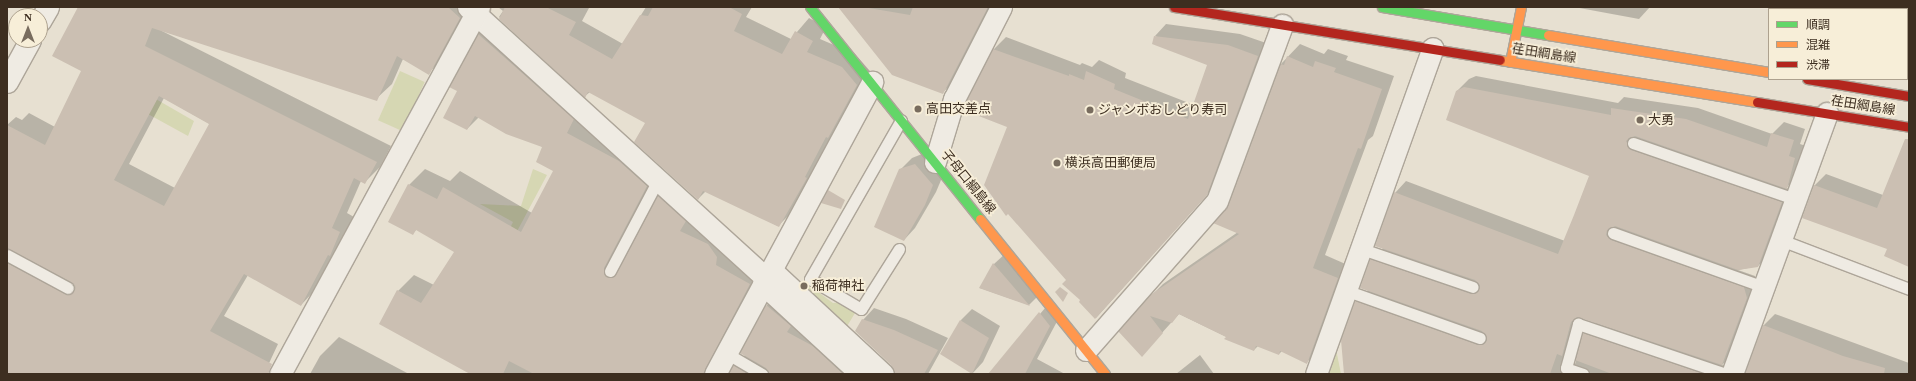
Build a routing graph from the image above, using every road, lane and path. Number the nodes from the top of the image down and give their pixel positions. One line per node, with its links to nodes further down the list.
1 (810, 7): 15 (main road, 子母口綱島線)
2 (1001, 7): 22 (street)
3 (1174, 7): 7 (main road, 荏田綱島線)
4 (1382, 7): 8 (main road, 荏田綱島線)
5 (1520, 7): 8 (main road)
6 (474, 9): 23 (street); 40 (street)
7 (1282, 25): 10 (main road, 荏田綱島線); 38 (street)
8 (1516, 28): 11 (main road); 12 (main road, 荏田綱島線)
9 (26, 48): 14 (street)
10 (1433, 48): 11 (main road, 荏田綱島線); 27 (street)
11 (1510, 62): 18 (main road, 荏田綱島線)
12 (1768, 72)
13 (1817, 80): 16 (main road, 荏田綱島線)
14 (7, 82)
15 (872, 82): 19 (main road, 子母口綱島線); 31 (street)
16 (1838, 82): 17 (main road, 荏田綱島線)
17 (1909, 96)
18 (1827, 113): 20 (main road, 荏田綱島線); 24 (street)
19 (901, 120): 22 (main road, 子母口綱島線); 28 (lane)
20 (1909, 127)
21 (1632, 143): 24 (lane)
22 (935, 162): 38 (main road, 子母口綱島線)
23 (658, 180): 30 (lane); 31 (street)
24 (1796, 199): 26 (street)
25 (1613, 233): 33 (lane)
26 (1781, 240): 33 (street); 35 (lane)
27 (1360, 248): 32 (lane); 36 (street)
28 (899, 249)
29 (7, 255): 34 (lane)
30 (610, 271)
31 (767, 277): 39 (street); 43 (street); 44 (street)
32 (1473, 287)
33 (1764, 287): 49 (street)
34 (68, 288)
35 (1909, 289)
36 (1345, 290): 37 (lane); 46 (street)
37 (1480, 338)
38 (1086, 350): 45 (main road, 子母口綱島線)
39 (726, 353): 41 (street); 42 (lane)
40 (280, 374)
41 (715, 374)
42 (762, 374)
43 (861, 374)
44 (884, 374)
45 (1105, 374)
46 (1316, 374)
47 (1583, 374): 48 (lane)
48 (1726, 374)
49 (1732, 374)

